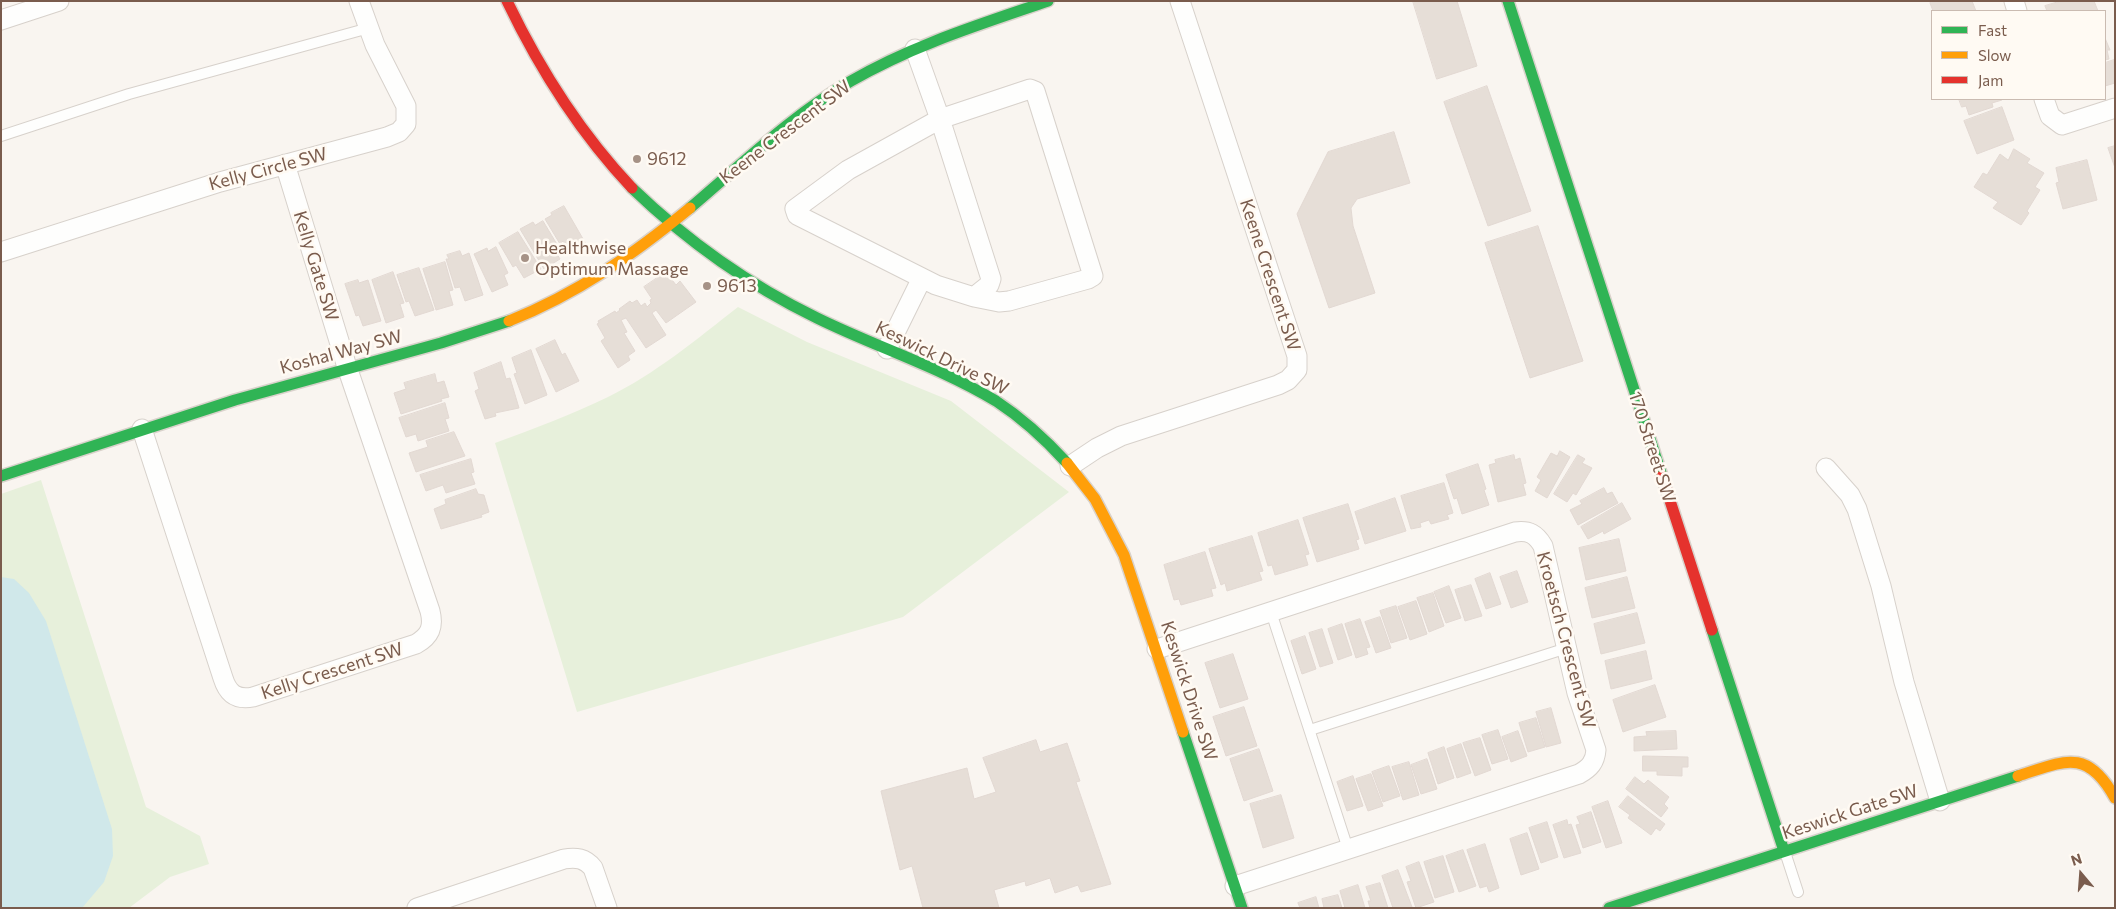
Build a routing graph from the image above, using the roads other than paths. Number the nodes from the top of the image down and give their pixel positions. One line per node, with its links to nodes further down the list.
1 (59, 1): 7 (street)
2 (359, 1): 8 (street, Kelly Circle SW)
3 (507, 1): 15 (street, Keswick Drive SW)
4 (1048, 1): 9 (street, Keene Crescent SW)
5 (1180, 1): 22 (street, Keene Crescent SW)
6 (1508, 1): 32 (street, 170 Street SW)
7 (1, 20)
8 (369, 28): 13 (lane); 14 (street, Kelly Circle SW)
9 (915, 49): 12 (street); 15 (street, Keene Crescent SW)
10 (2115, 108): 11 (street)
11 (2052, 113)
12 (940, 118): 17 (street); 18 (street); 18 (street)
13 (1, 136)
14 (285, 164): 16 (street, Kelly Circle SW); 20 (street, Kelly Gate SW)
15 (670, 222): 19 (street, Keswick Drive SW); 20 (street, Koshal Way SW)
16 (1, 252)
17 (922, 278): 18 (street); 19 (street)
18 (974, 297)
19 (887, 349): 22 (street, Keswick Drive SW)
20 (347, 367): 21 (street, Koshal Way SW); 21 (street, Kelly Crescent SW)
21 (142, 429): 24 (street, Koshal Way SW)
22 (1070, 466): 27 (street, Keswick Drive SW)
23 (1826, 468): 30 (street)
24 (1, 476)
25 (1271, 612): 26 (street, Kroetsch Crescent SW); 27 (street, Kroetsch Crescent SW); 28 (lane)
26 (1566, 648): 28 (lane); 31 (street, Kroetsch Crescent SW)
27 (1157, 649): 33 (street, Keswick Drive SW)
28 (1310, 730): 31 (lane)
29 (2115, 798): 30 (street, Keswick Gate SW)
30 (1940, 801): 32 (street, Keswick Gate SW)
31 (1348, 849): 33 (street, Kroetsch Crescent SW)
32 (1784, 851): 34 (lane, 170 Street SW); 38 (street, Keswick Gate SW)
33 (1235, 886): 37 (street, Keswick Drive SW)
34 (1798, 892)
35 (417, 908): 36 (street)
36 (607, 908)
37 (1242, 908)
38 (1609, 908)

